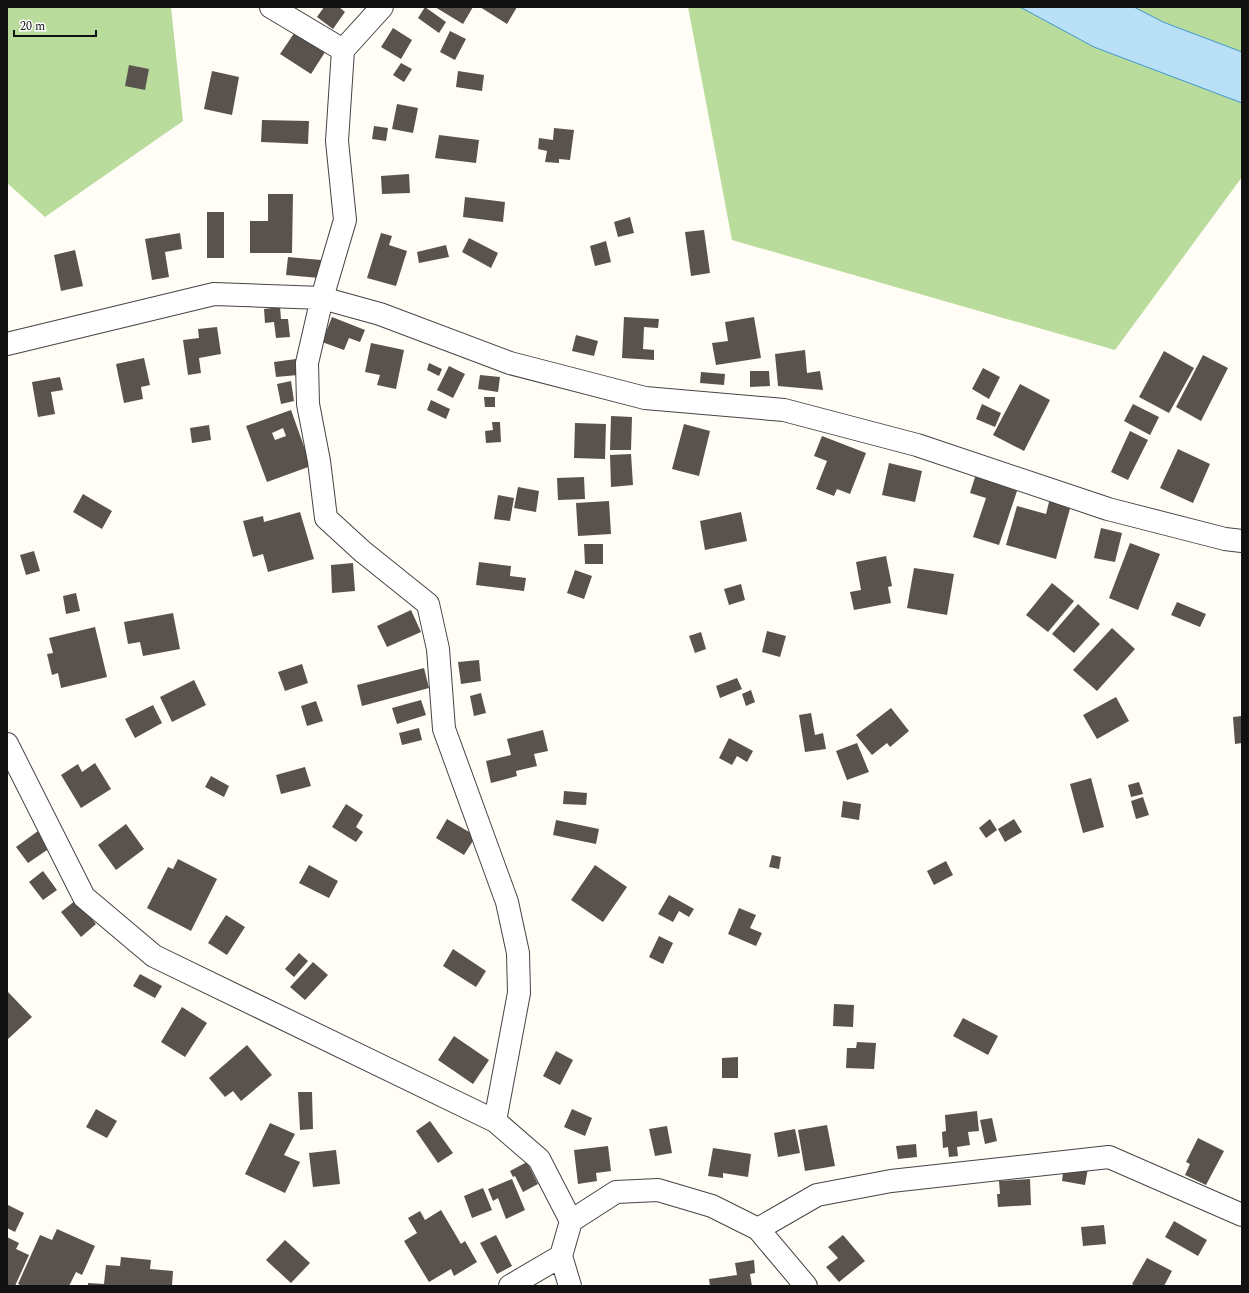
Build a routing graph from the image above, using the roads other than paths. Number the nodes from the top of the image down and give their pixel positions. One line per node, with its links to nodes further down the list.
1 (271, 7): 3 (street)
2 (382, 7): 3 (street)
3 (343, 50): 4 (street)
4 (322, 298): 5 (street); 6 (street); 8 (street)
5 (7, 344)
6 (1242, 541)
7 (7, 744): 8 (street)
8 (495, 1121): 10 (street)
9 (1242, 1215): 11 (street)
10 (571, 1222): 11 (street); 12 (street)
11 (758, 1229): 15 (street)
12 (561, 1256): 13 (street); 14 (street)
13 (510, 1286)
14 (570, 1286)
15 (806, 1286)

